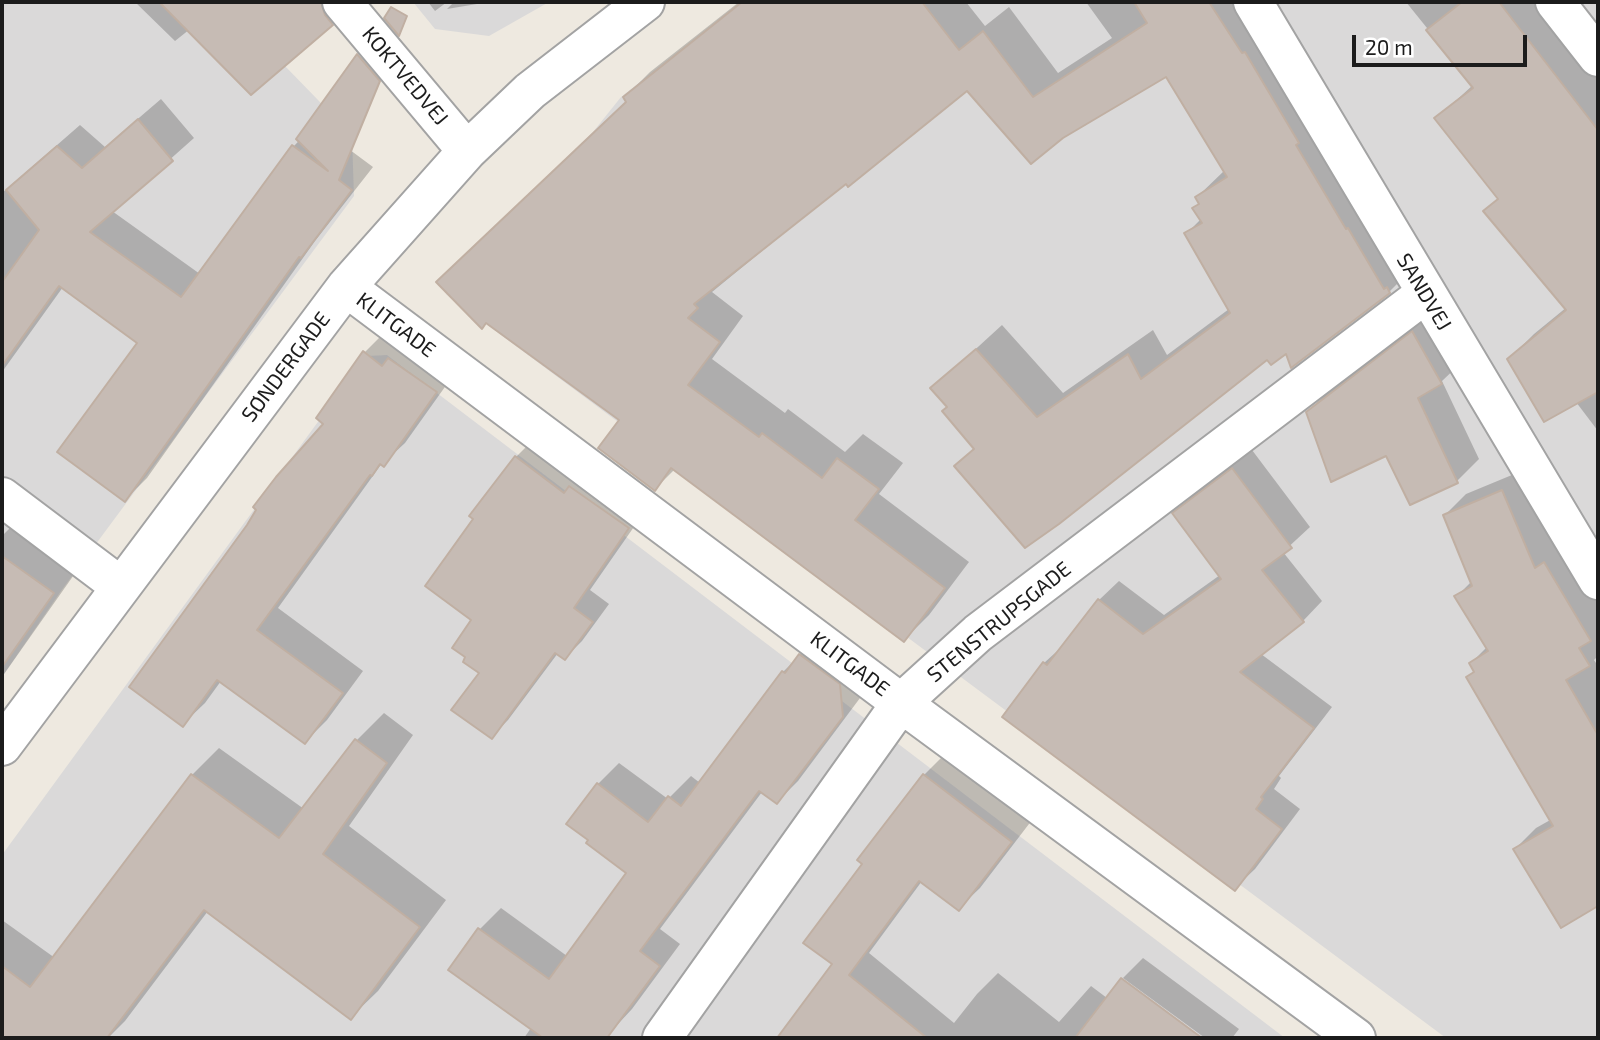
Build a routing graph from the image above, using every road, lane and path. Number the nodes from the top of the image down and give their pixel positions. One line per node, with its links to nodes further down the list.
1 (342, 2): 6 (street, KOKTVEDVEJ)
2 (646, 2): 6 (street, SØNDERGADE)
3 (1253, 2): 8 (street, SANDVEJ)
4 (1555, 2): 5 (street)
5 (1598, 57)
6 (467, 151): 7 (street, SØNDERGADE)
7 (346, 288): 11 (street, SØNDERGADE); 12 (street, KLITGADE)
8 (1425, 293): 10 (street, SANDVEJ); 12 (street, STENSTRUPSGADE)
9 (2, 497): 11 (street)
10 (1598, 580)
11 (120, 586): 13 (street, SØNDERGADE)
12 (901, 703): 14 (street, STENSTRUPSGADE); 15 (street, KLITGADE)
13 (2, 746)
14 (662, 1038)
15 (1356, 1038)

